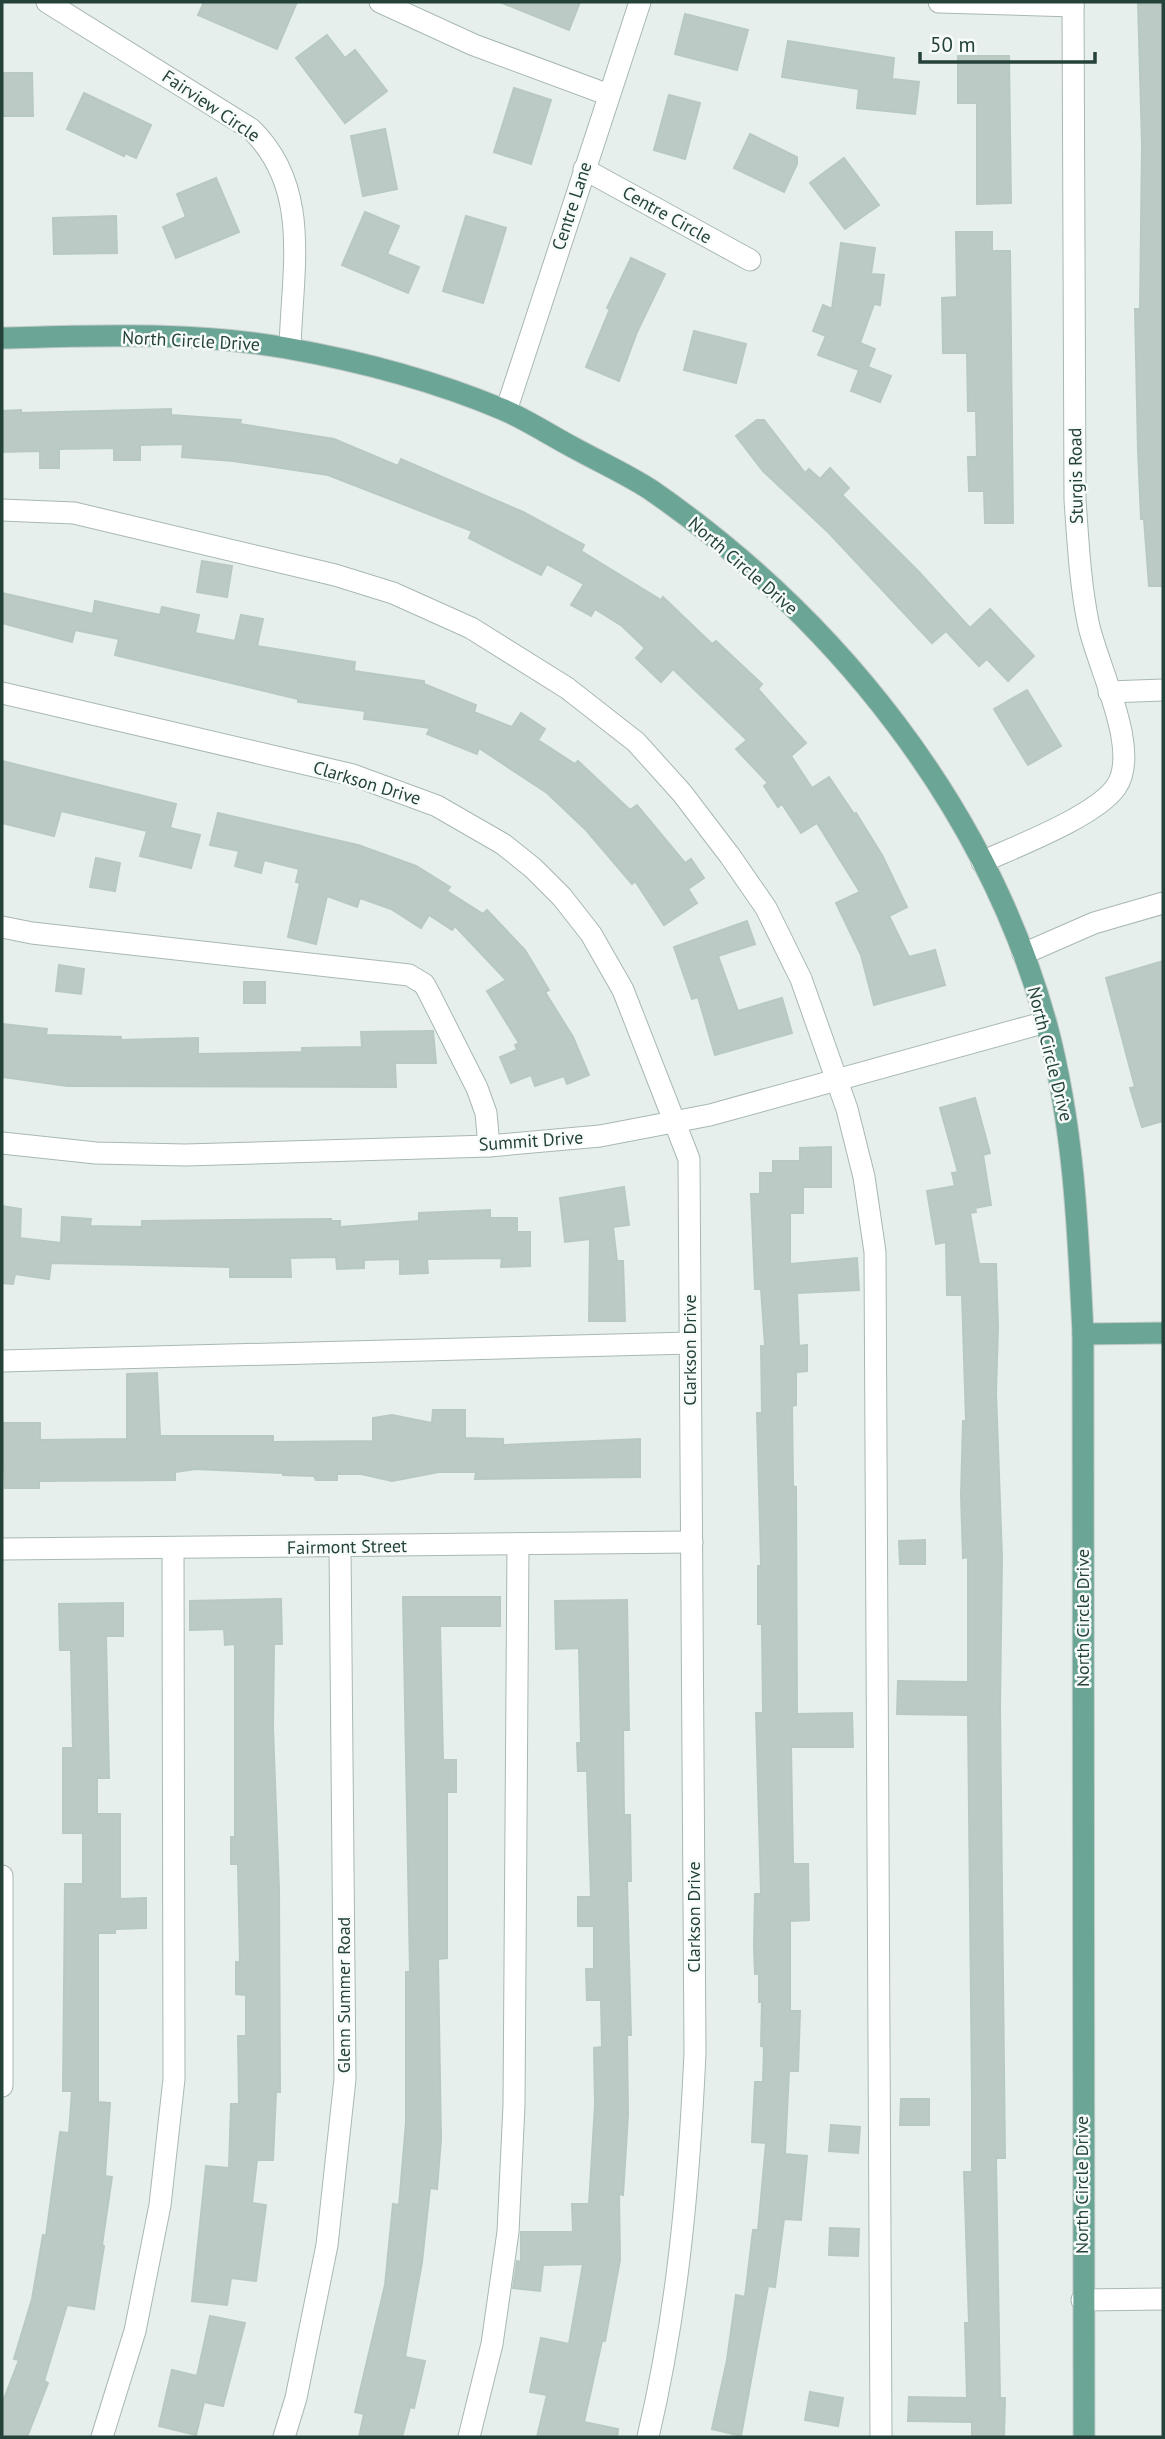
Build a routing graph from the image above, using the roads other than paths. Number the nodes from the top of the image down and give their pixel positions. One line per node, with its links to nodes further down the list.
1 (47, 2): 10 (street, Fairview Circle)
2 (380, 2): 6 (street)
3 (640, 2): 6 (street, Centre Lane)
4 (939, 2): 5 (street)
5 (1073, 4): 14 (street, Sturgis Road)
6 (609, 95): 7 (street, Centre Lane)
7 (584, 169): 8 (street, Centre Circle); 11 (street, Centre Lane)
8 (750, 260)
9 (2, 338): 10 (main road, North Circle Drive)
10 (289, 348): 11 (main road, North Circle Drive)
11 (506, 411): 16 (main road, North Circle Drive)
12 (2, 510): 21 (street)
13 (1163, 690): 14 (street)
14 (1109, 692): 16 (street, Sturgis Road)
15 (2, 693): 22 (street, Clarkson Drive)
16 (982, 862): 19 (main road, North Circle Drive)
17 (1163, 903): 19 (street)
18 (2, 927): 24 (street)
19 (1023, 954): 20 (main road, North Circle Drive)
20 (1046, 1022): 21 (street, Summit Drive); 25 (main road, North Circle Drive)
21 (838, 1080): 22 (street, Summit Drive); 42 (street)
22 (674, 1123): 24 (street, Summit Drive); 27 (street, Clarkson Drive)
23 (2, 1143): 24 (street, Summit Drive)
24 (489, 1146)
25 (1083, 1334): 26 (main road); 37 (main road, North Circle Drive)
26 (1163, 1334)
27 (690, 1343): 28 (street); 29 (street, Clarkson Drive)
28 (2, 1360)
29 (692, 1542): 30 (street, Fairmont Street); 41 (street, Clarkson Drive)
30 (518, 1544): 31 (street, Fairmont Street); 40 (street)
31 (341, 1547): 32 (street, Fairmont Street); 39 (street, Glenn Summer Road)
32 (173, 1548): 33 (street, Fairmont Street); 38 (street)
33 (2, 1549)
34 (2, 1876): 35 (street)
35 (2, 2086)
36 (1163, 2299): 37 (street)
37 (1082, 2300): 43 (main road, North Circle Drive)
38 (102, 2437)
39 (284, 2437)
40 (469, 2437)
41 (648, 2437)
42 (881, 2437)
43 (1083, 2437)

